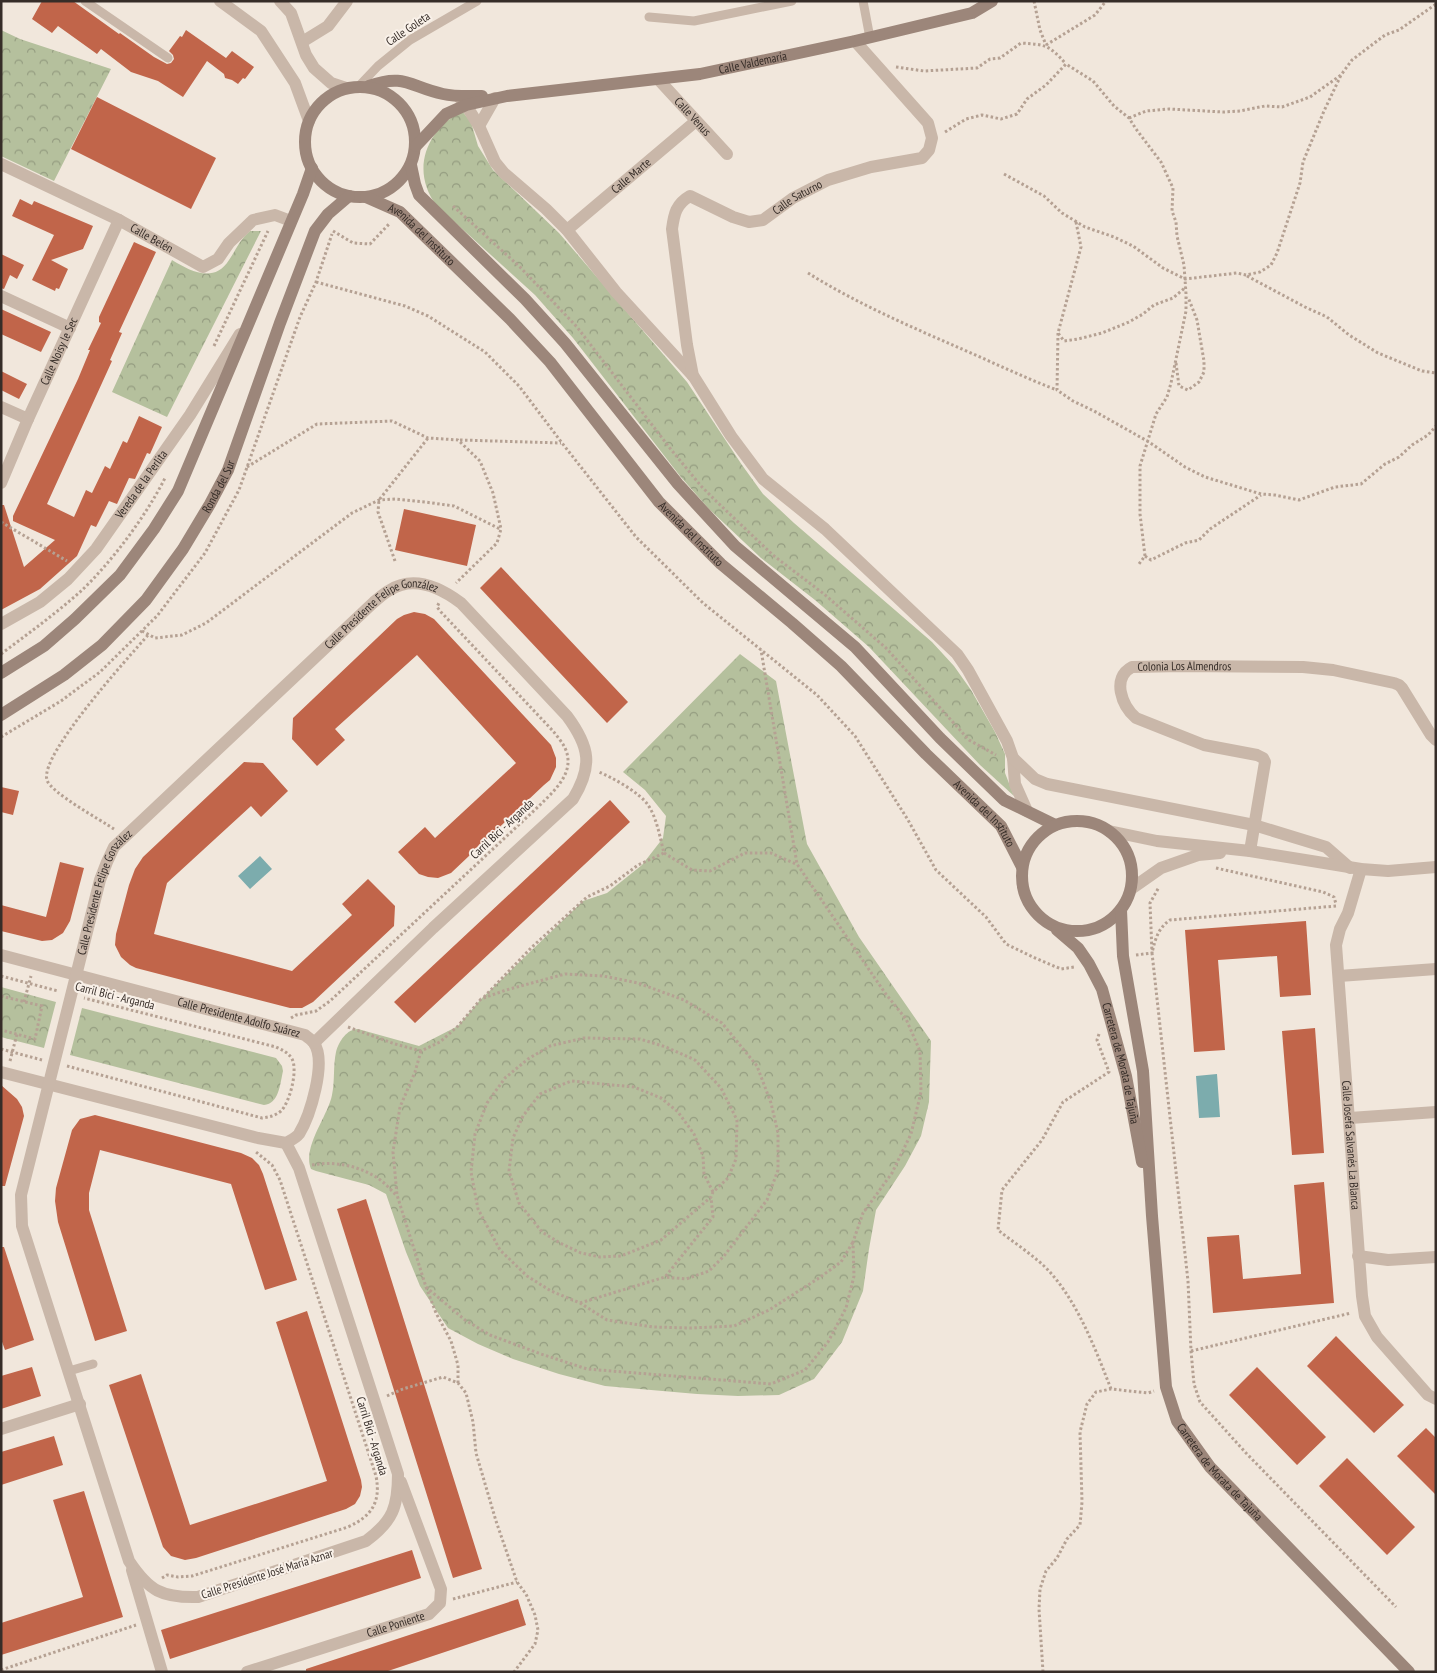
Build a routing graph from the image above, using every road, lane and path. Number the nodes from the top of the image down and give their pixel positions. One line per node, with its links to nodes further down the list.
1 (85, 1): 17 (lane)
2 (220, 1): 26 (street)
3 (280, 1): 14 (street)
4 (347, 1): 14 (street)
5 (478, 1): 22 (lane, Calle Goleta)
6 (792, 1): 12 (lane)
7 (864, 1): 13 (lane)
8 (992, 1): 13 (main road, Calle Valdemaría)
9 (1034, 1): 16 (path)
10 (1106, 1): 16 (path)
11 (1436, 4): 20 (path)
12 (649, 17)
13 (870, 38): 15 (main road, Calle Valdemaría)
14 (302, 42): 22 (street)
15 (855, 42): 19 (street); 21 (main road, Calle Valdemaría)
16 (1046, 45): 18 (path); 19 (path)
17 (168, 58)
18 (1066, 64): 25 (path); 29 (path)
19 (878, 65): 29 (street)
20 (1341, 75): 25 (path); 43 (path)
21 (658, 79): 23 (main road, Calle Valdemaría); 27 (street, Calle Venus)
22 (358, 87): 24 (main road, Calle Valdemaría); 26 (main road); 30 (main road)
23 (501, 97): 24 (main road, Calle Valdemaría); 28 (street)
24 (462, 100): 28 (street); 30 (main road, Calle Valdemaría)
25 (1130, 118): 44 (path)
26 (309, 121): 34 (main road)
27 (696, 121): 31 (street, Calle Venus); 41 (street, Calle Marte)
28 (479, 126): 41 (street)
29 (932, 138): 53 (street, Calle Saturno)
30 (416, 146): 33 (main road)
31 (726, 154)
32 (1, 164): 38 (street, Calle Belén)
33 (411, 164): 37 (main road); 82 (main road, Avenida del Instituto)
34 (312, 168): 36 (main road); 39 (main road)
35 (1004, 174): 40 (path)
36 (349, 196): 37 (main road); 78 (main road, Ronda del Sur)
37 (366, 197): 90 (main road, Avenida del Instituto)
38 (119, 220): 39 (street, Calle Belén); 49 (street, Calle Noisy le Sec)
39 (291, 221): 48 (main road)
40 (1076, 221): 44 (path); 50 (path)
41 (567, 230): 53 (street)
42 (808, 273): 54 (path)
43 (1246, 275): 44 (path); 52 (path)
44 (1185, 279): 45 (path)
45 (1186, 287): 46 (path); 50 (path)
46 (1186, 294): 51 (path); 51 (path)
47 (1, 296): 49 (street)
48 (252, 315): 71 (street, Vereda de la Perlita); 77 (main road)
49 (70, 328): 56 (street, Calle Noisy le Sec)
50 (1058, 332): 54 (path)
51 (1176, 360): 60 (path)
52 (1436, 373)
53 (694, 377): 80 (street)
54 (1057, 390): 60 (path)
55 (1, 407): 56 (street)
56 (28, 419): 63 (street, Calle Noisy le Sec)
57 (1436, 426): 64 (path)
58 (428, 438): 59 (path); 62 (path); 65 (path)
59 (458, 440): 61 (path); 67 (path)
60 (1149, 442): 64 (path); 68 (path)
61 (562, 443)
62 (247, 467)
63 (1, 483)
64 (1261, 494): 68 (path)
65 (379, 500): 67 (path); 69 (path); 75 (path)
66 (1, 522): 71 (path)
67 (501, 529): 72 (path)
68 (1145, 556): 70 (path)
69 (395, 561)
70 (1139, 564)
71 (78, 568): 73 (street, Vereda de la Perlita)
72 (446, 591): 81 (street, Calle Presidente Felipe González); 86 (street, Calle Presidente Felipe González); 110 (path, Carril Bici - Arganda)
73 (1, 624)
74 (142, 631): 75 (path)
75 (148, 635): 86 (path)
76 (760, 649): 89 (path)
77 (1, 674)
78 (1, 716)
79 (1436, 740): 84 (street, Colonia Los Almendros)
80 (1013, 758): 82 (street); 84 (street)
81 (586, 766): 88 (path); 109 (street, Calle Presidente Felipe González)
82 (1027, 811): 83 (main road, Avenida del Instituto)
83 (1055, 825): 85 (main road); 90 (main road)
84 (1254, 825): 87 (street, Colonia Los Almendros); 92 (street)
85 (1109, 831): 87 (street); 93 (main road)
86 (125, 835): 100 (street, Calle Presidente Felipe González)
87 (1250, 851): 92 (street); 93 (street)
88 (664, 854): 89 (path); 106 (path)
89 (797, 864): 131 (path)
90 (1022, 867): 96 (main road)
91 (1436, 867): 92 (street)
92 (1355, 869): 102 (street, Calle Josefa Salvanés La Blanca)
93 (1131, 889): 95 (main road)
94 (1337, 906): 138 (path)
95 (1121, 910): 96 (main road); 130 (main road, Carretera de Morata de Tajuña)
96 (1056, 928): 108 (main road, Carretera de Morata de Tajuña)
97 (1, 955): 98 (street, Calle Presidente Adolfo Suárez)
98 (34, 963): 100 (street, Calle Presidente Adolfo Suárez); 103 (path)
99 (1436, 969): 102 (street)
100 (76, 974): 104 (street, Calle Presidente Felipe González); 110 (street, Calle Presidente Adolfo Suárez)
101 (1, 976): 103 (path, Carril Bici - Arganda)
102 (1339, 976): 123 (street, Calle Josefa Salvanés La Blanca)
103 (29, 983): 104 (path, Carril Bici - Arganda); 107 (path)
104 (70, 994): 115 (path, Carril Bici - Arganda); 118 (street, Calle Presidente Felipe González)
105 (1, 996): 107 (path)
106 (481, 999): 116 (path); 134 (path)
107 (24, 1002): 112 (path)
108 (1109, 1014): 130 (main road, Carretera de Morata de Tajuña); 143 (path)
109 (338, 1021): 113 (street, Calle Presidente Felipe González); 116 (path)
110 (287, 1029): 113 (street, Calle Presidente Adolfo Suárez); 115 (path)
111 (1, 1030): 112 (path)
112 (17, 1034): 117 (path)
113 (314, 1043): 125 (street, Calle Presidente Adolfo Suárez)
114 (1, 1049): 117 (path)
115 (281, 1050): 122 (path)
116 (421, 1051): 128 (path)
117 (12, 1052): 118 (path); 119 (path)
118 (53, 1063): 120 (street, Calle Presidente Felipe González); 122 (path)
119 (4, 1073): 120 (street)
120 (48, 1084): 124 (street); 140 (street, Calle Presidente José María Aznar)
121 (1436, 1112): 123 (street)
122 (262, 1118): 124 (path, Carril Bici - Arganda)
123 (1350, 1118): 132 (street, Calle Josefa Salvanés La Blanca)
124 (258, 1138): 125 (street); 151 (path, Carril Bici - Arganda)
125 (286, 1143): 126 (street, Calle Presidente José María Aznar)
126 (299, 1168): 128 (path); 145 (street, Calle Presidente José María Aznar)
127 (713, 1192): 129 (path); 129 (path); 136 (path)
128 (397, 1195): 135 (path)
129 (711, 1196): 134 (path)
130 (1152, 1216): 142 (main road, Carretera de Morata de Tajuña)
131 (853, 1242): 135 (path); 136 (path)
132 (1358, 1256): 133 (street); 137 (street, Calle Josefa Salvanés La Blanca)
133 (1436, 1257)
134 (665, 1277): 136 (path)
135 (426, 1287): 141 (path)
136 (580, 1303)
137 (1364, 1310): 138 (path); 144 (street, Calle Josefa Salvanés La Blanca)
138 (1191, 1351): 153 (path)
139 (93, 1364): 140 (lane)
140 (70, 1371): 146 (street, Calle Presidente José María Aznar)
141 (458, 1383): 145 (path); 150 (path)
142 (1166, 1387): 143 (path); 160 (main road, Carretera de Morata de Tajuña)
143 (1111, 1389): 159 (path)
144 (1436, 1399)
145 (374, 1401): 148 (street, Calle Presidente José María Aznar)
146 (80, 1404): 147 (street); 149 (street, Calle Presidente José María Aznar)
147 (1, 1429)
148 (398, 1474): 151 (street, Calle Presidente José María Aznar); 152 (street, Calle Poniente)
149 (129, 1560): 151 (street, Calle Presidente José María Aznar); 154 (street)
150 (517, 1582): 152 (path); 158 (path)
151 (156, 1591)
152 (440, 1603): 157 (street, Calle Poniente)
153 (1396, 1607)
154 (147, 1622): 155 (path); 156 (street)
155 (1, 1670)
156 (162, 1672)
157 (247, 1672)
158 (514, 1672)
159 (1043, 1672)
160 (1409, 1672)

